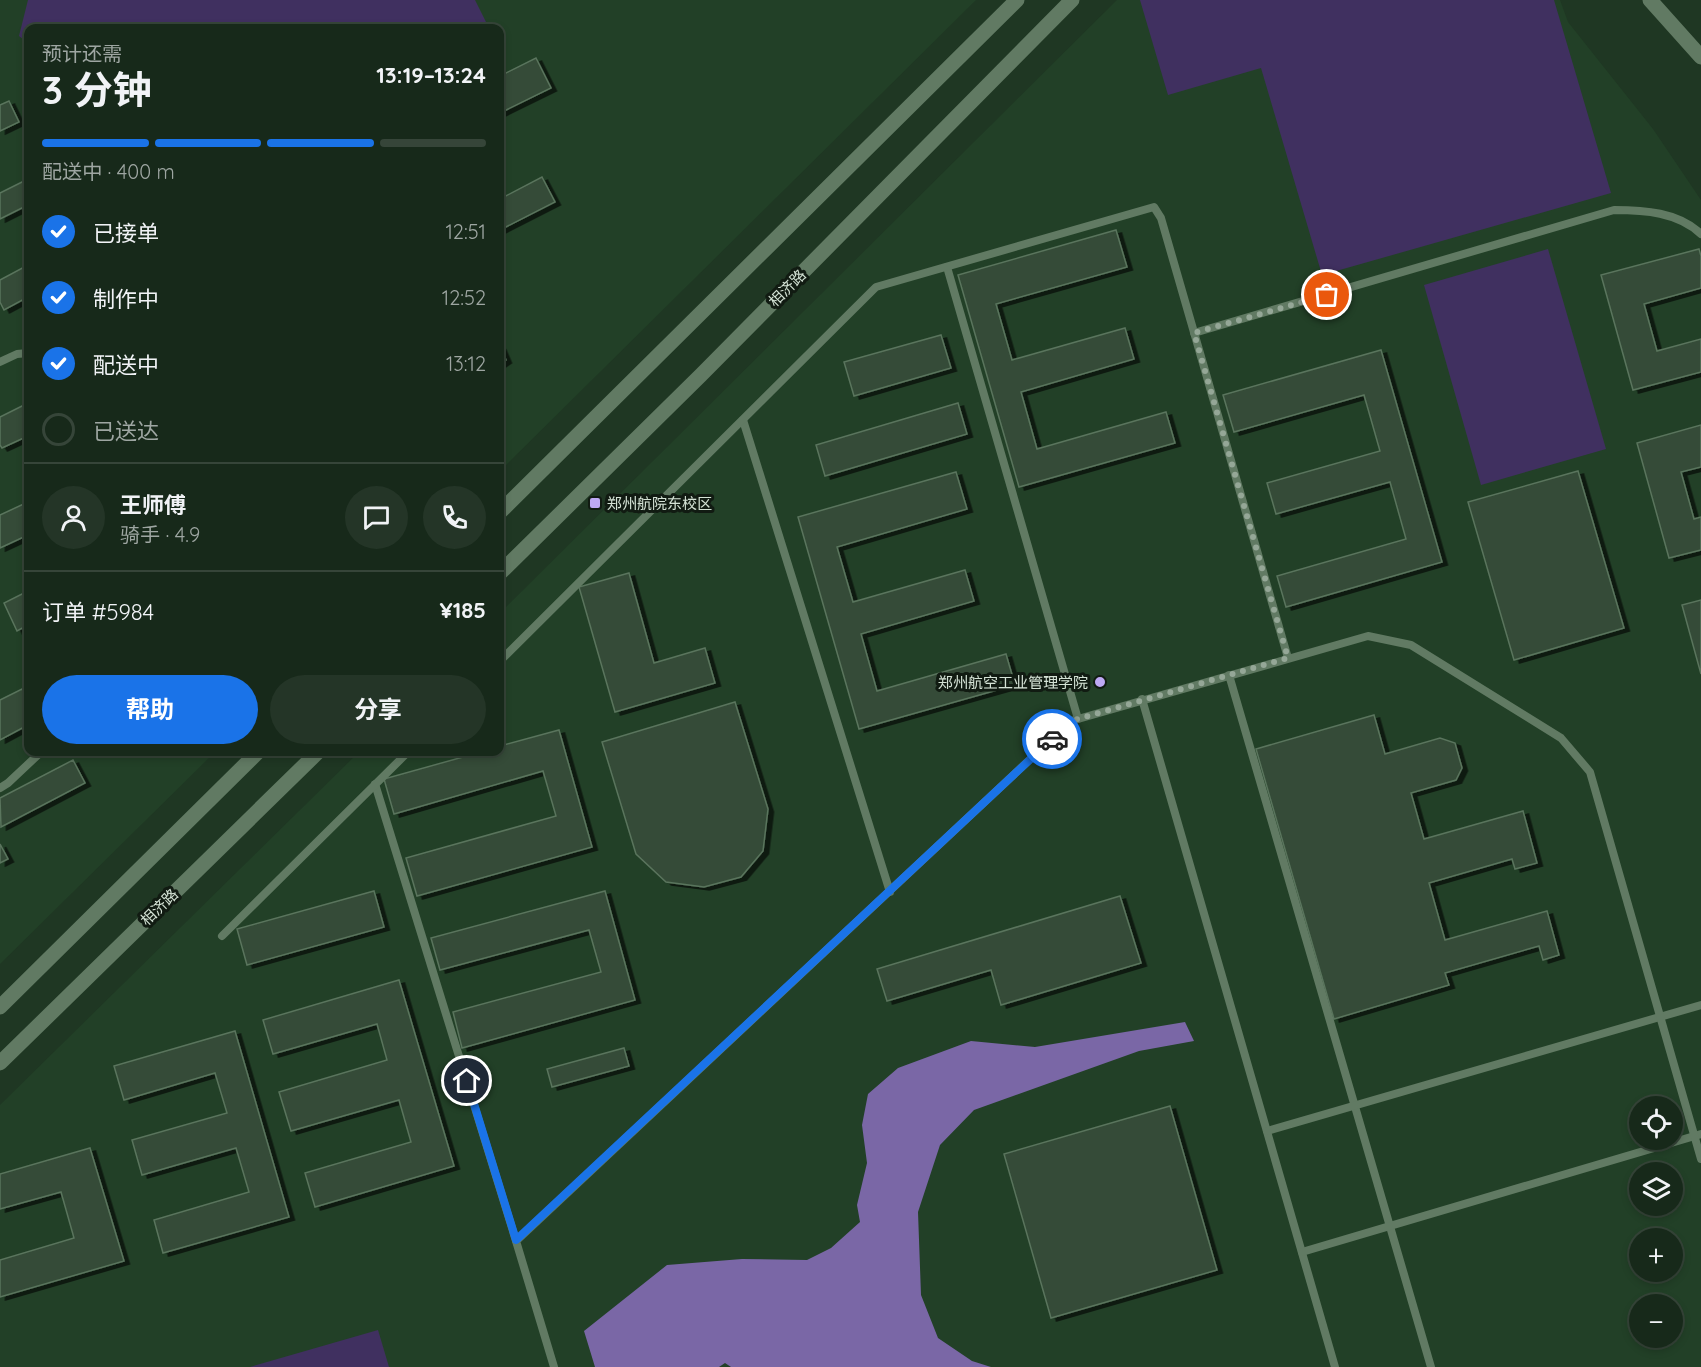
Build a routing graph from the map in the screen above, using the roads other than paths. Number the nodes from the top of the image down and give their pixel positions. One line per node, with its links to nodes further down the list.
1 (1017, 0): 11 (street)
2 (1072, 0): 12 (street, 相济路)
3 (1650, 0): 4 (street)
4 (1701, 57)
5 (1701, 234): 7 (lane)
6 (948, 267): 7 (lane); 10 (lane); 17 (lane)
7 (1194, 333): 14 (lane)
8 (24, 353): 9 (lane)
9 (0, 362)
10 (743, 420): 13 (lane); 24 (lane)
11 (504, 508)
12 (504, 569)
13 (504, 657)
14 (1288, 658): 15 (lane); 28 (lane)
15 (1229, 675): 16 (lane); 30 (lane)
16 (1142, 699): 17 (lane); 31 (lane)
17 (1078, 719): 24 (lane)
18 (37, 756): 23 (lane)
19 (254, 756): 27 (street)
20 (314, 756): 29 (street, 相济路)
21 (404, 756): 22 (lane)
22 (375, 784): 25 (lane); 35 (lane)
23 (0, 788)
24 (890, 892): 35 (lane)
25 (222, 936)
26 (1701, 1005): 28 (lane)
27 (0, 1007)
28 (1660, 1017): 30 (lane); 32 (lane)
29 (0, 1063)
30 (1355, 1105): 31 (lane); 34 (lane)
31 (1267, 1131): 36 (lane)
32 (1698, 1135): 33 (lane); 34 (lane)
33 (1701, 1159)
34 (1390, 1226): 36 (lane); 39 (lane)
35 (516, 1240): 37 (lane)
36 (1302, 1252): 38 (lane)
37 (554, 1367)
38 (1335, 1367)
39 (1431, 1367)

